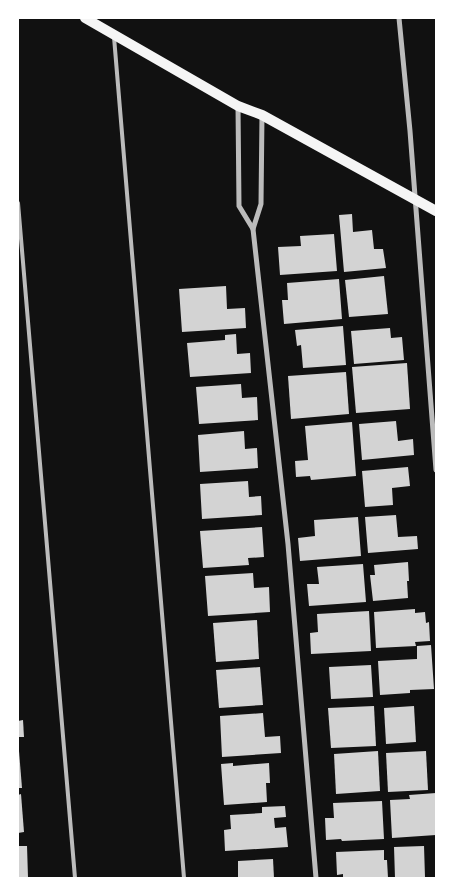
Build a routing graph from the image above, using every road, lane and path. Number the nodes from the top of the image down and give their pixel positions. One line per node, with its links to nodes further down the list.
1 (85, 18): 3 (main road)
2 (399, 18): 6 (street)
3 (114, 34): 4 (main road); 12 (lane)
4 (238, 106): 5 (main road); 9 (street)
5 (262, 115): 6 (main road); 9 (street)
6 (415, 198): 8 (main road); 10 (street)
7 (18, 203): 11 (lane)
8 (436, 211)
9 (253, 230): 13 (street)
10 (436, 470)
11 (75, 878)
12 (184, 878)
13 (316, 878)

